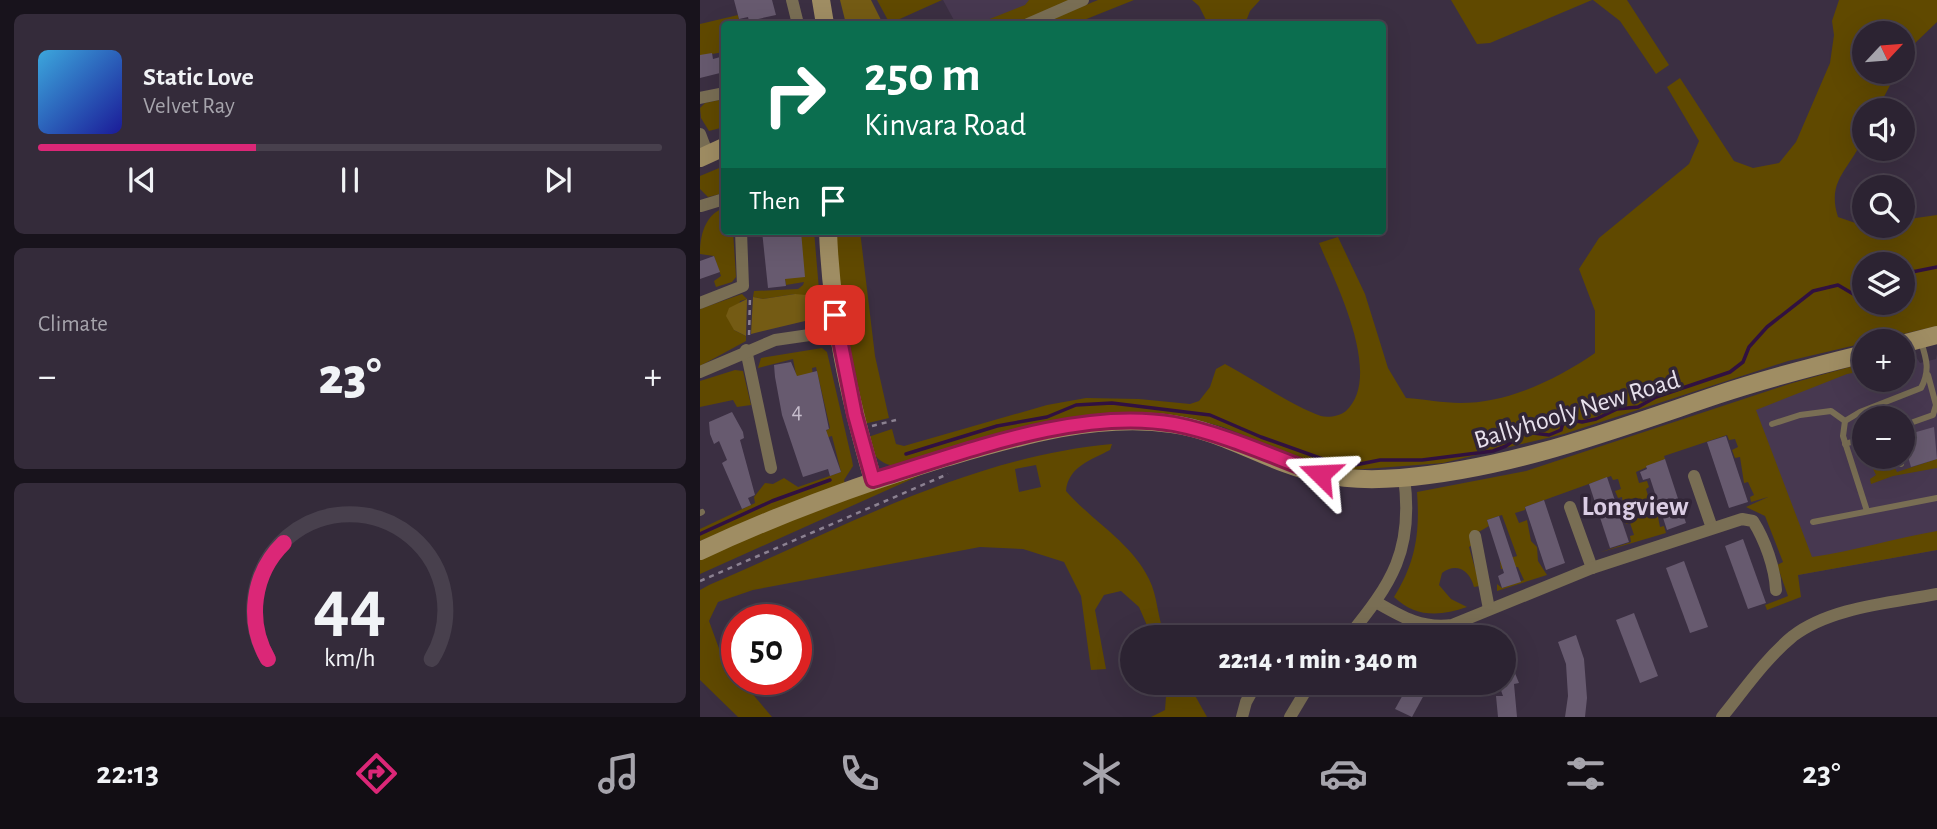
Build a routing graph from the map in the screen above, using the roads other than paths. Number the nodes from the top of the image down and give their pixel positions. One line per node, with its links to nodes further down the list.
1 (792, 0): 4 (street)
2 (821, 0): 5 (main road)
3 (1083, 0): 6 (street)
4 (797, 21)
5 (824, 21)
6 (1035, 21)
7 (721, 94): 8 (street)
8 (700, 98)
9 (700, 134): 10 (street)
10 (711, 153)
11 (721, 200): 12 (street)
12 (701, 206)
13 (741, 235): 15 (street)
14 (828, 235): 16 (main road)
15 (700, 303)
16 (837, 331): 18 (street); 31 (main road)
17 (1929, 338): 21 (lane)
18 (746, 350): 20 (street); 28 (street)
19 (1852, 357): 30 (main road, Ballyhooly New Road)
20 (700, 372)
21 (1928, 375): 22 (lane); 23 (lane)
22 (1935, 418): 24 (lane)
23 (1845, 421): 25 (lane); 27 (lane)
24 (1915, 423)
25 (1772, 424)
26 (1852, 442): 27 (lane)
27 (1845, 444): 34 (lane)
28 (771, 468)
29 (1694, 476): 36 (street)
30 (1404, 477): 31 (main road, Ballyhooly New Road); 42 (street)
31 (873, 480): 38 (main road, Ballyhooly New Road)
32 (1937, 499): 34 (lane)
33 (1570, 507): 39 (street)
34 (1867, 510): 35 (lane)
35 (1813, 522)
36 (1712, 528): 39 (street); 40 (street)
37 (1475, 536): 43 (street)
38 (700, 551)
39 (1592, 568): 43 (street)
40 (1776, 590)
41 (1937, 594): 49 (street)
42 (1376, 602): 43 (street); 44 (street)
43 (1489, 609)
44 (1358, 625)
45 (1250, 695): 47 (street)
46 (1303, 695): 48 (street)
47 (1242, 717)
48 (1290, 717)
49 (1722, 717)

